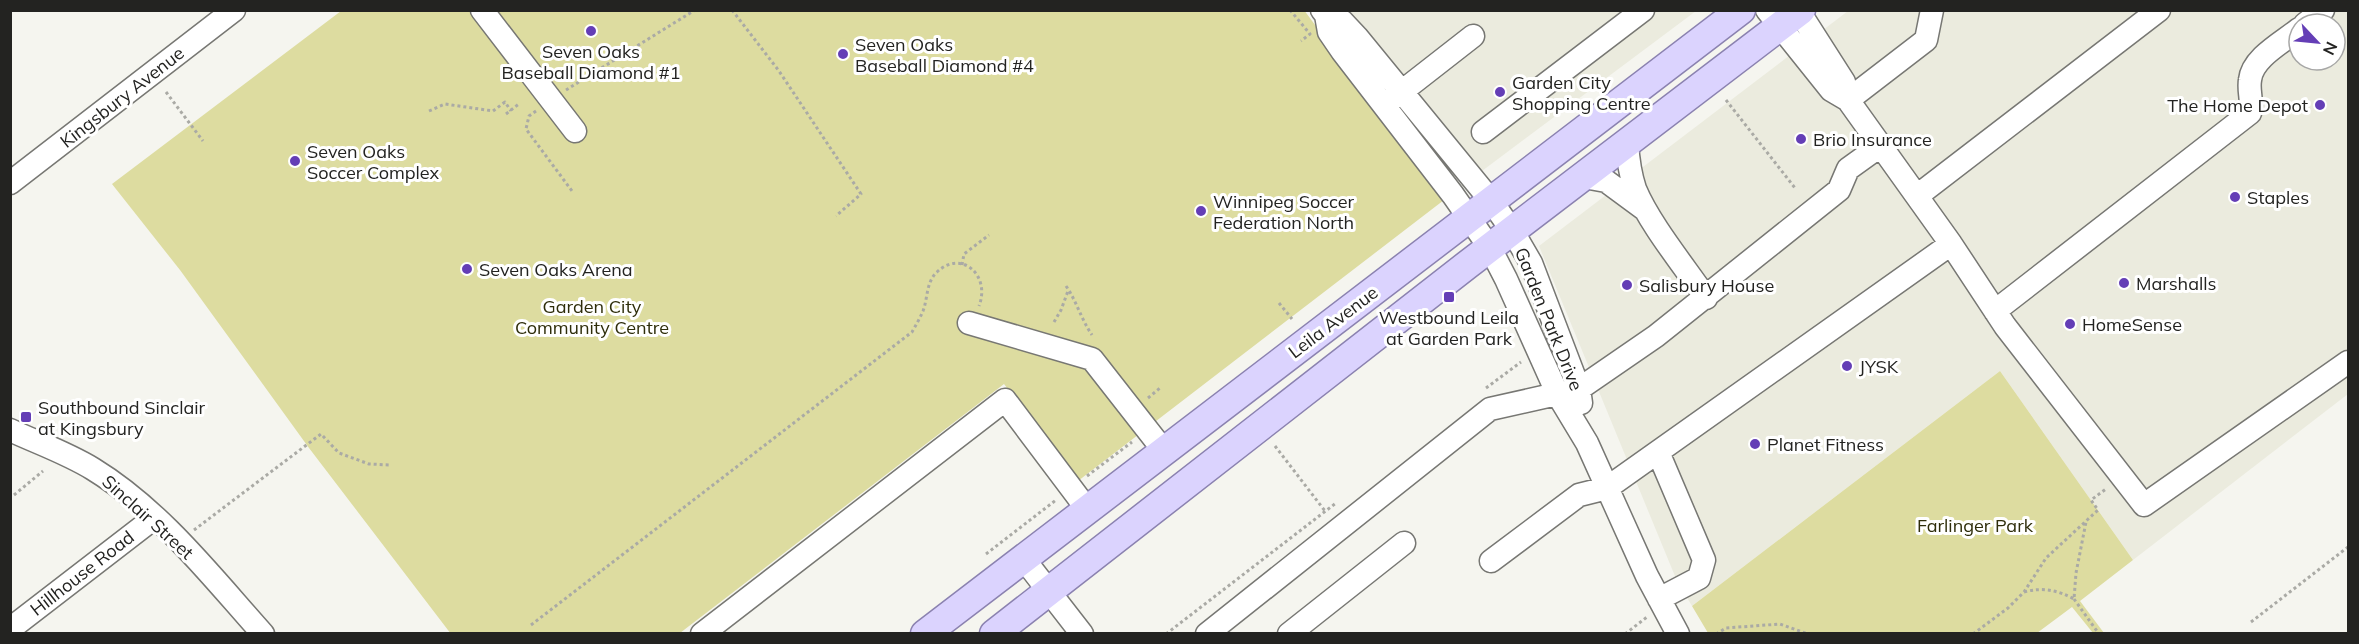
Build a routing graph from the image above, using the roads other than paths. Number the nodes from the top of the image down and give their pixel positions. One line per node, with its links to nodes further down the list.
1 (234, 10): 19 (street, Kingsbury Avenue)
2 (482, 10): 14 (street)
3 (1643, 10): 15 (street)
4 (1741, 10): 21 (main road, Leila Avenue)
5 (1932, 10): 12 (street)
6 (2159, 10): 20 (street)
7 (1327, 12): 11 (street, Garden Park Drive); 13 (street, Garden Park Drive)
8 (1789, 14): 12 (street); 16 (main road, Leila Avenue)
9 (1473, 36): 11 (street)
10 (2287, 39): 28 (street)
11 (1403, 91): 13 (street); 21 (street, Garden Park Drive)
12 (1848, 100): 17 (street)
13 (1383, 107): 23 (street, Garden Park Drive)
14 (575, 130)
15 (1483, 132)
16 (1627, 143): 18 (main road, Leila Avenue); 22 (street)
17 (1880, 146): 20 (street); 27 (street)
18 (1584, 177): 22 (street); 24 (main road, Leila Avenue)
19 (10, 183)
20 (1917, 196): 25 (street)
21 (1492, 202): 23 (main road, Leila Avenue); 24 (street, Garden Park Drive)
22 (1647, 212): 27 (street)
23 (1470, 219): 26 (street, Garden Park Drive); 35 (main road, Leila Avenue)
24 (1513, 231): 26 (main road, Leila Avenue); 31 (street, Garden Park Drive)
25 (1951, 244): 28 (street); 36 (street)
26 (1490, 248): 32 (street, Garden Park Drive); 43 (main road, Leila Avenue)
27 (1706, 298): 31 (street)
28 (1995, 311): 30 (street)
29 (969, 323): 35 (street)
30 (2349, 362)
31 (1580, 389): 32 (street); 34 (street, Garden Park Drive)
32 (1558, 395): 34 (street, Garden Park Drive); 51 (street)
33 (10, 430): 39 (street, Sinclair Street)
34 (1587, 443): 37 (street, Garden Park Drive)
35 (1164, 451): 38 (main road, Leila Avenue)
36 (1658, 453): 37 (street); 44 (street)
37 (1607, 488): 42 (street); 44 (street, Garden Park Drive)
38 (1087, 509): 41 (main road, Leila Avenue); 47 (street)
39 (154, 518): 45 (street, Hillhouse Road); 46 (street, Sinclair Street)
40 (1404, 543): 52 (street)
41 (1023, 558): 43 (street); 48 (main road, Leila Avenue)
42 (1491, 561)
43 (1050, 591): 49 (main road, Leila Avenue); 50 (street)
44 (1661, 603): 53 (street, Garden Park Drive)
45 (10, 629)
46 (263, 633)
47 (702, 633)
48 (925, 633)
49 (994, 633)
50 (1082, 633)
51 (1207, 633)
52 (1289, 633)
53 (1678, 633)

